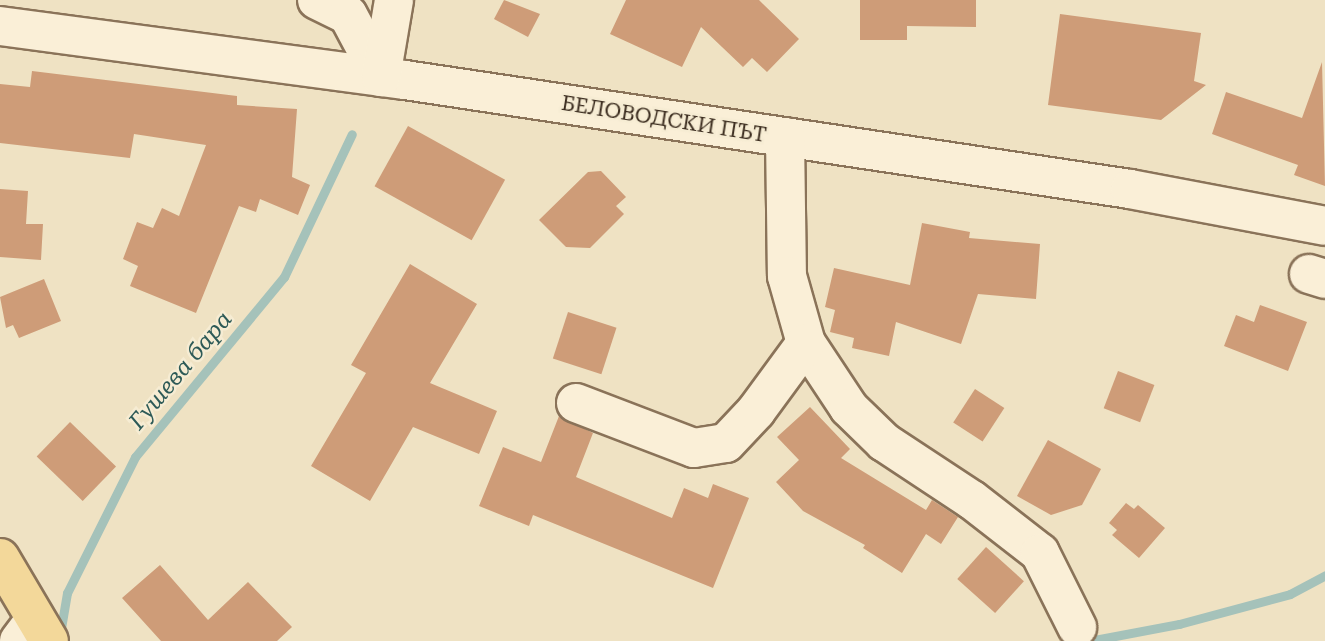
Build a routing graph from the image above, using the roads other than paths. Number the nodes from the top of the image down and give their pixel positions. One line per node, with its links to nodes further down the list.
1 (394, 0): 4 (street)
2 (339, 5): 4 (street)
3 (0, 26): 4 (street, БЕЛОВОДСКИ ПЪТ)
4 (381, 77): 5 (street, БЕЛОВОДСКИ ПЪТ)
5 (785, 137): 6 (street, БЕЛОВОДСКИ ПЪТ); 7 (street)
6 (1325, 226)
7 (806, 343): 8 (street); 10 (street)
8 (576, 403)
9 (0, 558): 11 (main road)
10 (1077, 627)
11 (34, 634)

